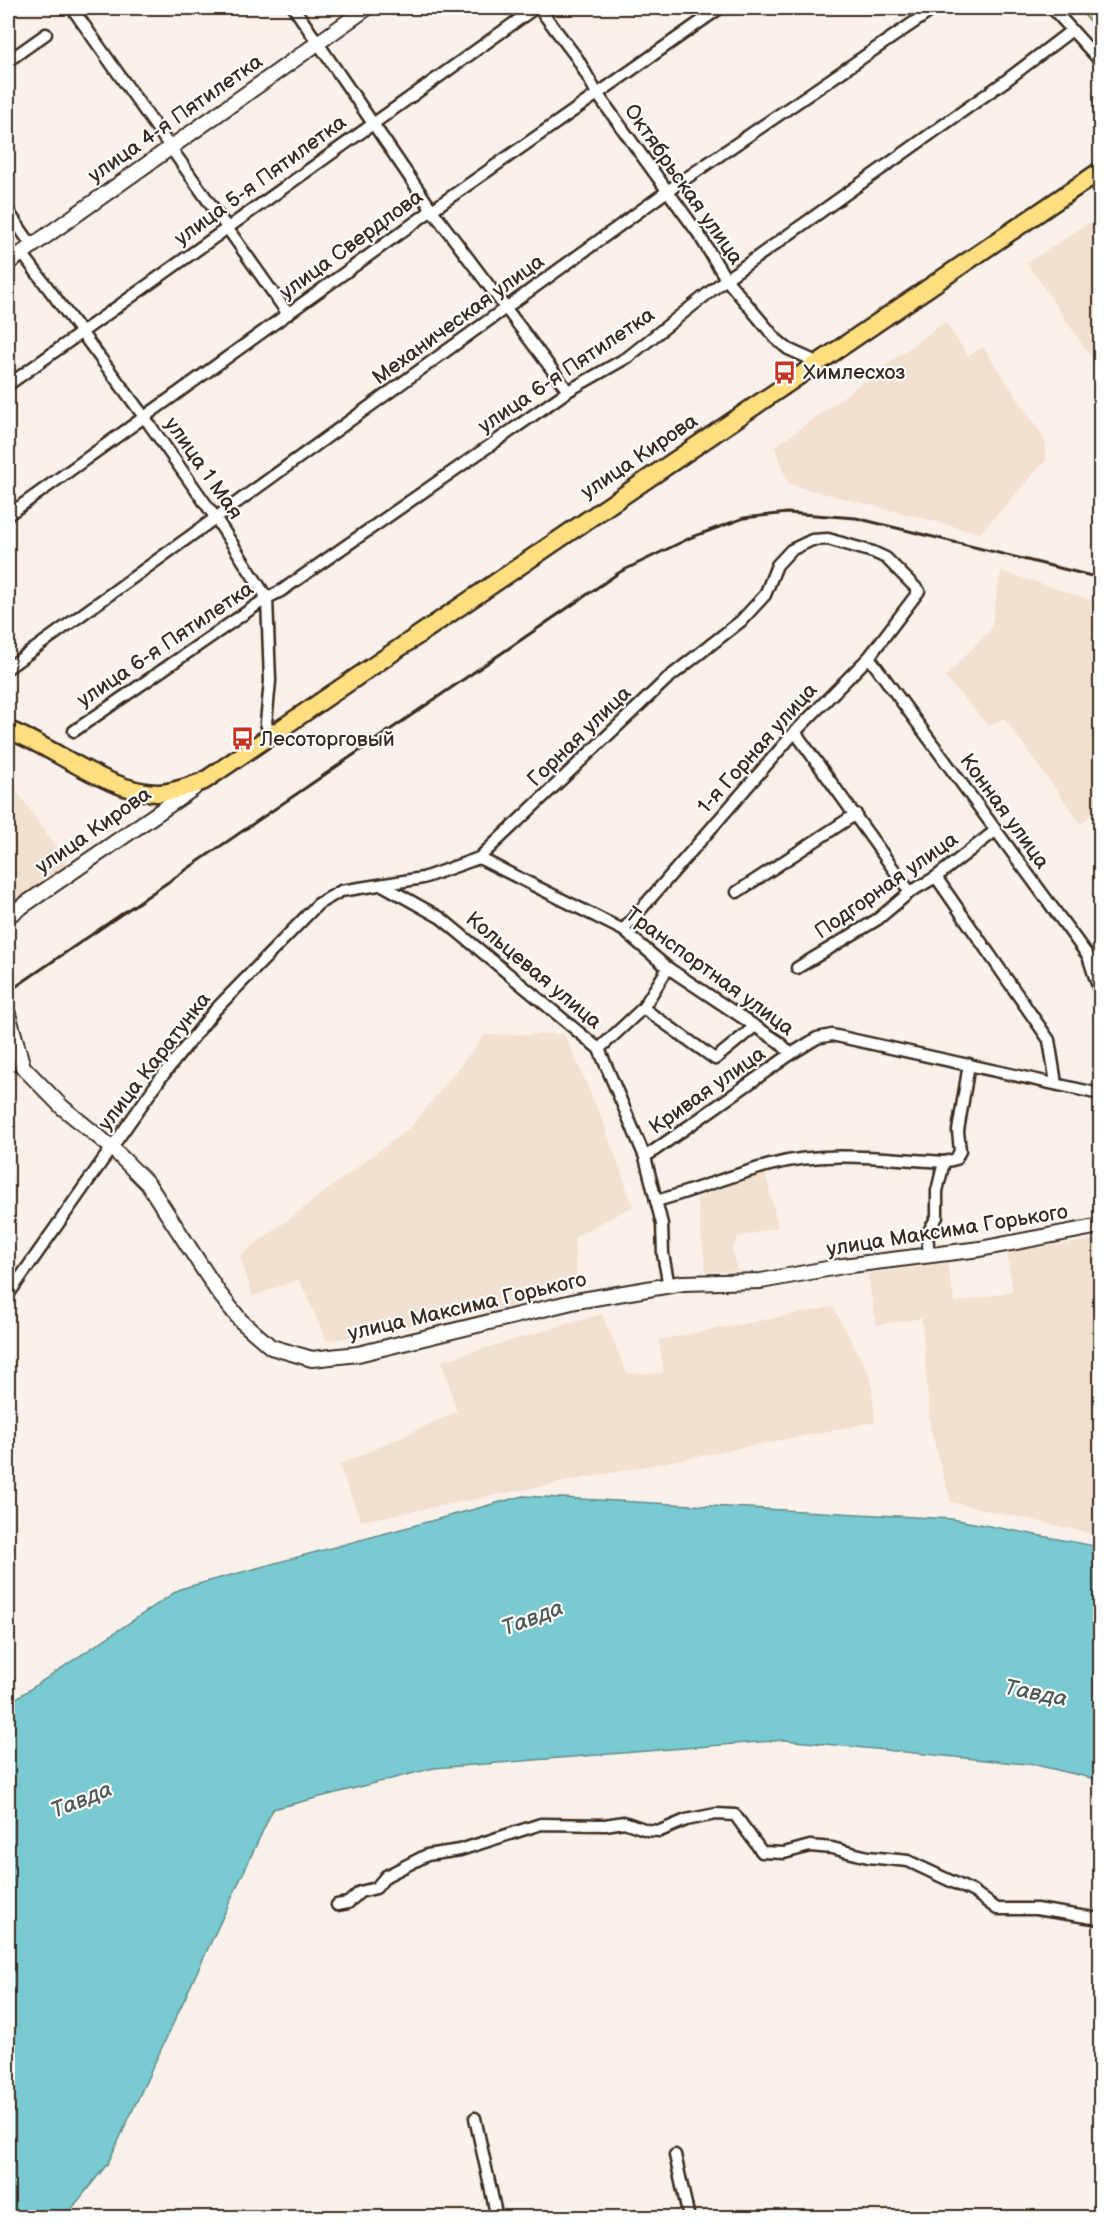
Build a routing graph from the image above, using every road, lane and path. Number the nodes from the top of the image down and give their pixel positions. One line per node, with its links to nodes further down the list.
1 (294, 8): 10 (street)
2 (367, 8): 10 (street, улица 4-я Пятилетка)
3 (537, 8): 13 (street, Октябрьская улица); 14 (street, улица 5-я Пятилетка)
4 (720, 8): 13 (street, улица Свердлова)
5 (935, 8): 17 (street, Механическая улица)
6 (1052, 8): 8 (street)
7 (75, 9): 15 (street)
8 (1072, 30): 12 (street); 23 (street, улица 6-я Пятилетка)
9 (46, 34): 11 (street)
10 (318, 42): 14 (street); 15 (street, улица 4-я Пятилетка)
11 (8, 60)
12 (1101, 60)
13 (598, 95): 17 (street, Октябрьская улица); 18 (street, улица Свердлова)
14 (373, 123): 18 (street); 20 (street, улица 5-я Пятилетка)
15 (171, 147): 20 (street); 21 (street, улица 4-я Пятилетка)
16 (1101, 171): 27 (main road, улица Кирова)
17 (666, 192): 23 (street, Октябрьская улица); 24 (street, Механическая улица)
18 (432, 210): 24 (street); 25 (street, улица Свердлова)
19 (8, 211): 21 (street, улица 1 Мая)
20 (229, 226): 25 (street); 26 (street, улица 5-я Пятилетка)
21 (27, 249): 22 (street, улица 4-я Пятилетка); 26 (street, улица 1 Мая)
22 (8, 263)
23 (726, 279): 27 (street, Октябрьская улица); 29 (street, улица 6-я Пятилетка)
24 (507, 309): 29 (street); 32 (street, Механическая улица)
25 (288, 314): 30 (street, улица Свердлова)
26 (82, 331): 28 (street, улица 5-я Пятилетка); 30 (street, улица 1 Мая)
27 (817, 362): 40 (main road, улица Кирова)
28 (8, 385)
29 (568, 392): 34 (street, улица 6-я Пятилетка)
30 (145, 418): 31 (street, улица Свердлова); 32 (street, улица 1 Мая)
31 (8, 515)
32 (215, 518): 34 (street, улица 1 Мая); 36 (street, Механическая улица)
33 (786, 555): 35 (street, 1-я Горная улица); 44 (street, Горная улица)
34 (267, 598): 38 (street, улица 6-я Пятилетка); 40 (street)
35 (868, 657): 39 (street, 1-я Горная улица); 43 (street, Конная улица)
36 (8, 668)
37 (8, 730): 41 (main road, улица Кирова)
38 (74, 731)
39 (795, 732): 42 (street); 51 (street, 1-я Горная улица)
40 (270, 735): 41 (main road, улица Кирова)
41 (204, 781): 50 (street, улица Кирова)
42 (856, 814): 48 (street); 49 (street)
43 (995, 831): 45 (street, Подгорная улица); 54 (street, Конная улица)
44 (479, 858): 46 (street, Горная улица); 51 (street, Транспортная улица)
45 (936, 877): 49 (street, Подгорная улица); 62 (street)
46 (384, 886): 47 (street, Горная улица); 58 (street, Кольцевая улица)
47 (363, 887): 64 (street, улица Каратунка)
48 (737, 892)
49 (910, 892): 53 (street, Подгорная улица)
50 (8, 916)
51 (623, 930): 52 (street, Транспортная улица)
52 (668, 968): 55 (street); 57 (street, Транспортная улица)
53 (797, 968)
54 (1101, 993)
55 (643, 1008): 57 (street); 58 (street)
56 (8, 1014): 59 (street, улица Максима Горького)
57 (754, 1027): 60 (street, Транспортная улица)
58 (599, 1049): 65 (street, Кольцевая улица)
59 (12, 1054): 64 (street, улица Максима Горького)
60 (791, 1054): 61 (street, Транспортная улица); 65 (street, Кривая улица)
61 (969, 1064): 62 (street, Транспортная улица); 66 (street)
62 (1056, 1083): 63 (street, Транспортная улица)
63 (1101, 1094)
64 (111, 1147): 70 (street, улица Максима Горького); 71 (street, улица Каратунка)
65 (645, 1157): 67 (street, Кольцевая улица)
66 (944, 1162): 67 (street); 69 (street)
67 (656, 1201): 70 (street, Кольцевая улица)
68 (1101, 1227): 69 (street, улица Максима Горького)
69 (928, 1255): 70 (street, улица Максима Горького)
70 (669, 1286)
71 (8, 1295)
72 (337, 1905): 73 (street)
73 (1101, 1919)
74 (475, 2118): 76 (street)
75 (675, 2155): 77 (street)
76 (496, 2217)
77 (689, 2217)

